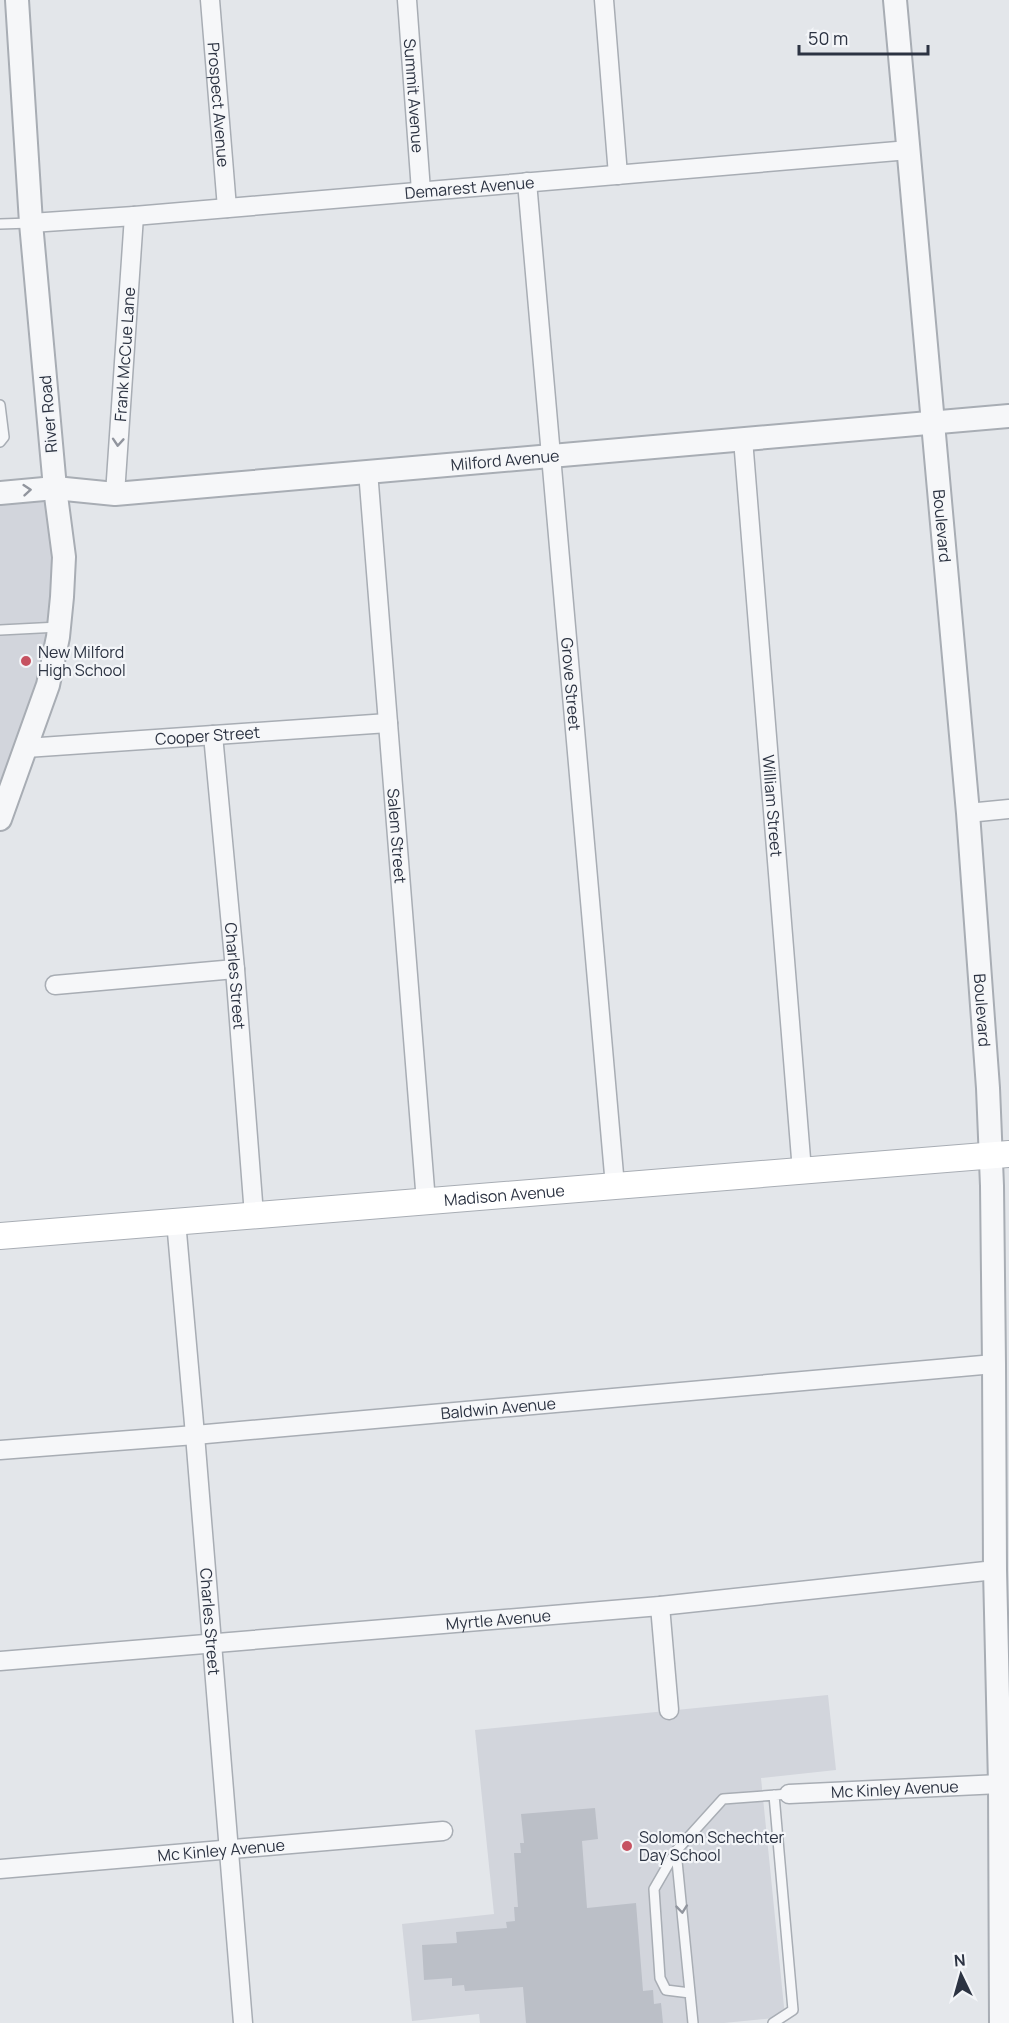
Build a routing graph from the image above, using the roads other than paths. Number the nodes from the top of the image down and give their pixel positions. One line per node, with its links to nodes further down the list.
1 (18, 0): 12 (street, River Road)
2 (210, 0): 10 (street, Prospect Avenue)
3 (407, 0): 9 (street, Summit Avenue)
4 (604, 0): 7 (street)
5 (895, 0): 6 (street, Boulevard)
6 (909, 150): 7 (street, Demarest Avenue); 16 (street, Boulevard)
7 (618, 175): 8 (street, Demarest Avenue)
8 (527, 182): 9 (street, Demarest Avenue); 19 (street, Grove Street)
9 (421, 191): 10 (street, Demarest Avenue)
10 (227, 208): 11 (street, Demarest Avenue)
11 (134, 216): 12 (street, Demarest Avenue); 23 (street, Frank McCue Lane, one-way to 23)
12 (31, 223): 13 (lane); 21 (street, River Road)
13 (0, 224)
14 (0, 405): 18 (lane)
15 (1009, 416): 16 (street, Milford Avenue)
16 (932, 423): 17 (street, Milford Avenue); 30 (street, Boulevard)
17 (743, 439): 19 (street, Milford Avenue); 35 (street, William Street)
18 (0, 442)
19 (552, 456): 20 (street, Milford Avenue); 36 (street, Grove Street)
20 (368, 471): 23 (street, Milford Avenue); 26 (street, Salem Street)
21 (55, 488): 22 (street, Milford Avenue, one-way to 21); 23 (street, Milford Avenue); 24 (street, River Road)
22 (0, 493)
23 (115, 494)
24 (59, 627): 25 (lane); 28 (street, River Road)
25 (0, 630)
26 (388, 723): 27 (street, Cooper Street); 37 (street, Salem Street)
27 (213, 735): 28 (street, Cooper Street); 32 (street, Charles Street)
28 (26, 748): 31 (street, River Road)
29 (1009, 809): 30 (street)
30 (968, 813): 34 (street, Boulevard)
31 (0, 819)
32 (235, 969): 33 (street); 38 (street, Charles Street)
33 (55, 985)
34 (1000, 1155): 35 (main road, Madison Avenue); 41 (street, Boulevard)
35 (802, 1171): 36 (main road, Madison Avenue)
36 (615, 1186): 37 (main road, Madison Avenue)
37 (426, 1202): 38 (main road, Madison Avenue)
38 (254, 1215): 39 (main road, Madison Avenue)
39 (176, 1221): 40 (main road, Madison Avenue); 42 (street, Charles Street)
40 (0, 1236)
41 (994, 1364): 42 (street, Baldwin Avenue); 44 (street, Boulevard)
42 (195, 1435): 43 (street, Baldwin Avenue); 46 (street, Charles Street)
43 (0, 1450)
44 (995, 1570): 45 (street, Myrtle Avenue); 49 (street, Boulevard)
45 (660, 1606): 46 (street, Myrtle Avenue); 48 (street)
46 (212, 1642): 47 (street, Myrtle Avenue); 53 (street, Charles Street)
47 (0, 1661)
48 (669, 1710)
49 (1000, 1784): 50 (street, Mc Kinley Avenue); 52 (street, Boulevard)
50 (782, 1794): 54 (lane); 59 (lane)
51 (443, 1831): 53 (street, Mc Kinley Avenue)
52 (1004, 1847): 60 (street, Boulevard)
53 (229, 1849): 55 (street, Mc Kinley Avenue); 57 (street, Charles Street)
54 (676, 1851): 56 (lane, one-way to 56); 56 (lane)
55 (0, 1869)
56 (690, 1993): 58 (lane)
57 (243, 2023)
58 (693, 2023)
59 (773, 2023)
60 (1001, 2023)

